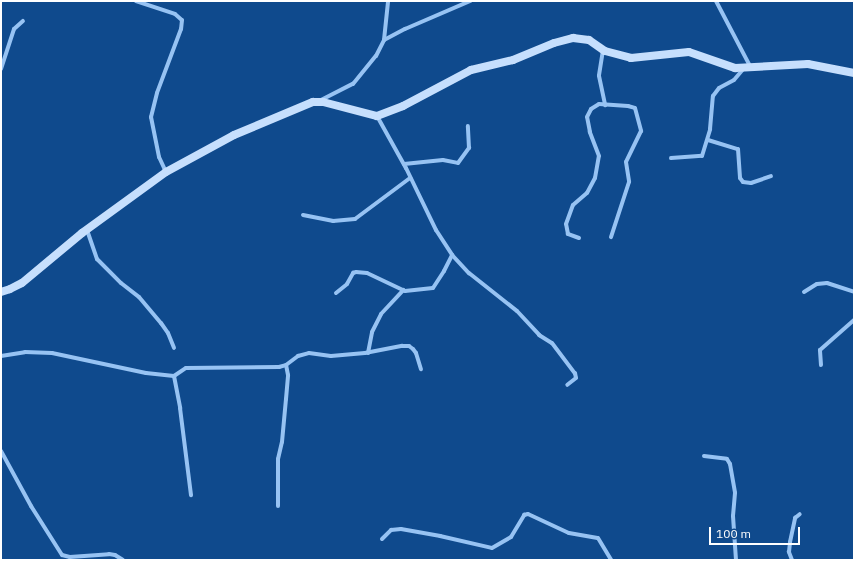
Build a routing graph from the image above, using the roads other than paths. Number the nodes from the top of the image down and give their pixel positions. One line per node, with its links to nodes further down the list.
1 (136, 1): 18 (street)
2 (388, 1): 6 (street)
3 (470, 1): 6 (street)
4 (716, 1): 8 (street)
5 (23, 22): 9 (street)
6 (384, 40): 11 (street)
7 (603, 49): 8 (street); 12 (street); 13 (street)
8 (748, 68): 10 (street); 15 (street)
9 (1, 69)
10 (854, 73)
11 (317, 102): 13 (street); 18 (street)
12 (605, 105): 23 (street); 24 (street)
13 (377, 116): 17 (street)
14 (468, 126): 17 (street)
15 (708, 140): 16 (street); 19 (street)
16 (671, 158)
17 (404, 164): 20 (street)
18 (166, 172): 22 (street)
19 (771, 176)
20 (410, 178): 21 (street); 25 (street)
21 (303, 215)
22 (87, 230): 27 (street); 32 (street)
23 (611, 237)
24 (579, 238)
25 (452, 255): 26 (street); 39 (street)
26 (403, 290): 30 (street); 33 (street)
27 (1, 292)
28 (804, 292): 29 (street)
29 (854, 292)
30 (336, 294)
31 (854, 320): 36 (street)
32 (174, 348)
33 (368, 353): 35 (street); 37 (street)
34 (1, 356): 38 (street)
35 (286, 365): 38 (street); 43 (street)
36 (821, 365)
37 (421, 369)
38 (174, 376): 42 (street)
39 (567, 385)
40 (1, 451): 46 (street)
41 (704, 456): 48 (street)
42 (192, 495)
43 (278, 506)
44 (800, 514): 49 (street)
45 (382, 539): 47 (street)
46 (123, 560)
47 (611, 560)
48 (736, 560)
49 (792, 560)

